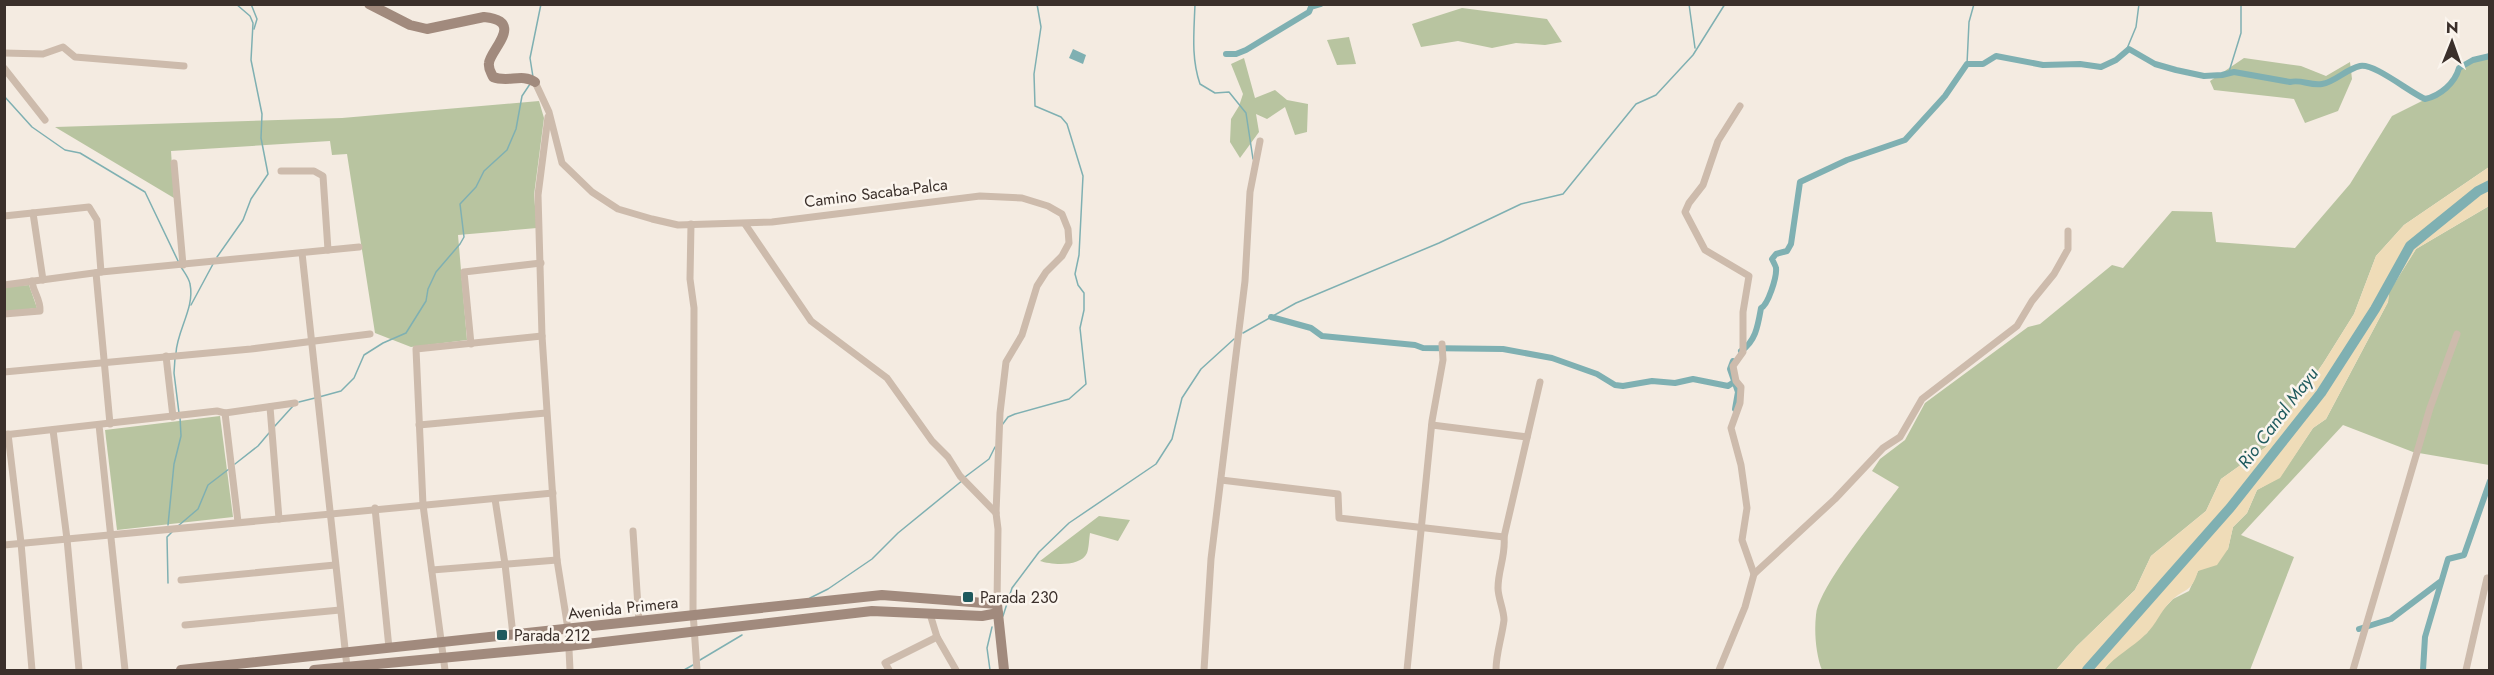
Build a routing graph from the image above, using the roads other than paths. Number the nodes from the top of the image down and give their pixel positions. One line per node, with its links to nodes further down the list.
1 (369, 4): 5 (main road, Camino Sacaba-Palca)
2 (4, 53): 3 (street)
3 (184, 66)
4 (4, 68): 8 (street)
5 (533, 80): 7 (street, Camino Sacaba-Palca)
6 (1740, 106): 69 (street)
7 (549, 112): 14 (street, Camino Sacaba-Palca); 20 (street)
8 (45, 120)
9 (1260, 141): 49 (street)
10 (174, 163): 21 (street)
11 (281, 171): 18 (street)
12 (33, 213): 13 (street); 22 (street); 23 (street)
13 (4, 216)
14 (692, 224): 15 (street, Camino Sacaba-Palca); 75 (street)
15 (745, 224): 54 (street); 54 (street, Camino Sacaba-Palca)
16 (2068, 231): 69 (street)
17 (359, 247): 18 (street)
18 (328, 250): 19 (street)
19 (302, 253): 21 (street); 30 (street)
20 (541, 263): 29 (street); 31 (street)
21 (183, 265): 22 (street)
22 (98, 273): 23 (street); 34 (street)
23 (43, 280): 24 (street)
24 (32, 281): 25 (street); 26 (street)
25 (4, 285)
26 (4, 314)
27 (370, 334): 30 (street)
28 (2457, 334): 103 (street)
29 (542, 336): 31 (street); 40 (street)
30 (313, 342): 33 (street); 55 (street)
31 (471, 344): 44 (street)
32 (1442, 344): 45 (street)
33 (166, 356): 34 (street); 41 (street)
34 (103, 363): 35 (street); 42 (street)
35 (4, 372)
36 (1540, 382): 48 (street)
37 (295, 403): 38 (street)
38 (270, 407): 39 (street); 56 (street)
39 (225, 413): 41 (street); 57 (street)
40 (546, 413): 44 (street); 50 (street)
41 (173, 417): 42 (street)
42 (110, 424): 43 (street)
43 (99, 425): 46 (street); 60 (street)
44 (419, 425): 52 (street)
45 (1432, 425): 48 (street); 58 (street)
46 (53, 430): 47 (street); 62 (street)
47 (6, 435): 63 (street)
48 (1527, 437): 61 (street)
49 (1221, 480): 58 (street); 99 (street)
50 (553, 494): 51 (street); 65 (street)
51 (495, 499): 52 (street); 66 (street)
52 (423, 505): 53 (street); 68 (street)
53 (375, 508): 55 (street); 84 (street)
54 (996, 513): 72 (street, Camino Sacaba-Palca)
55 (330, 514): 56 (street); 67 (street)
56 (279, 519): 57 (street)
57 (238, 522): 60 (street)
58 (1421, 527): 61 (street); 100 (street)
59 (633, 531): 76 (street)
60 (112, 535): 62 (street); 90 (street)
61 (1504, 537): 101 (street)
62 (67, 539): 63 (street); 89 (street)
63 (21, 543): 64 (street); 88 (street)
64 (4, 545)
65 (556, 560): 66 (street); 78 (street)
66 (506, 564): 68 (street); 80 (street)
67 (335, 565): 71 (street); 73 (street)
68 (432, 570): 82 (street)
69 (1754, 574): 102 (street)
70 (2487, 578): 104 (street)
71 (181, 580)
72 (998, 608): 74 (main road, Avenida Primera); 75 (main road, Avenida Primera); 98 (main road, Camino Sacaba-Palca)
73 (340, 610): 77 (street); 85 (street)
74 (930, 614): 79 (main road, Avenida Primera); 81 (street)
75 (694, 616): 76 (main road, Avenida Primera); 79 (street)
76 (639, 622): 78 (main road, Avenida Primera)
77 (185, 625)
78 (568, 629): 80 (main road, Avenida Primera); 83 (street)
79 (695, 630): 83 (main road, Avenida Primera); 95 (street)
80 (513, 635): 82 (main road, Avenida Primera)
81 (937, 637): 96 (street); 97 (street)
82 (441, 642): 84 (main road, Avenida Primera); 86 (street)
83 (569, 646): 86 (main road, Avenida Primera); 94 (street)
84 (389, 648): 85 (main road, Avenida Primera)
85 (346, 653): 87 (street); 91 (main road, Avenida Primera)
86 (444, 658): 87 (main road, Avenida Primera); 93 (street)
87 (347, 667): 92 (main road, Avenida Primera)
88 (32, 670)
89 (79, 670)
90 (125, 670)
91 (181, 670)
92 (315, 670)
93 (445, 670)
94 (570, 670)
95 (697, 670)
96 (889, 670)
97 (956, 670)
98 (1004, 670)
99 (1203, 670)
100 (1407, 670)
101 (1496, 670)
102 (1719, 670)
103 (2353, 670)
104 (2466, 670)

